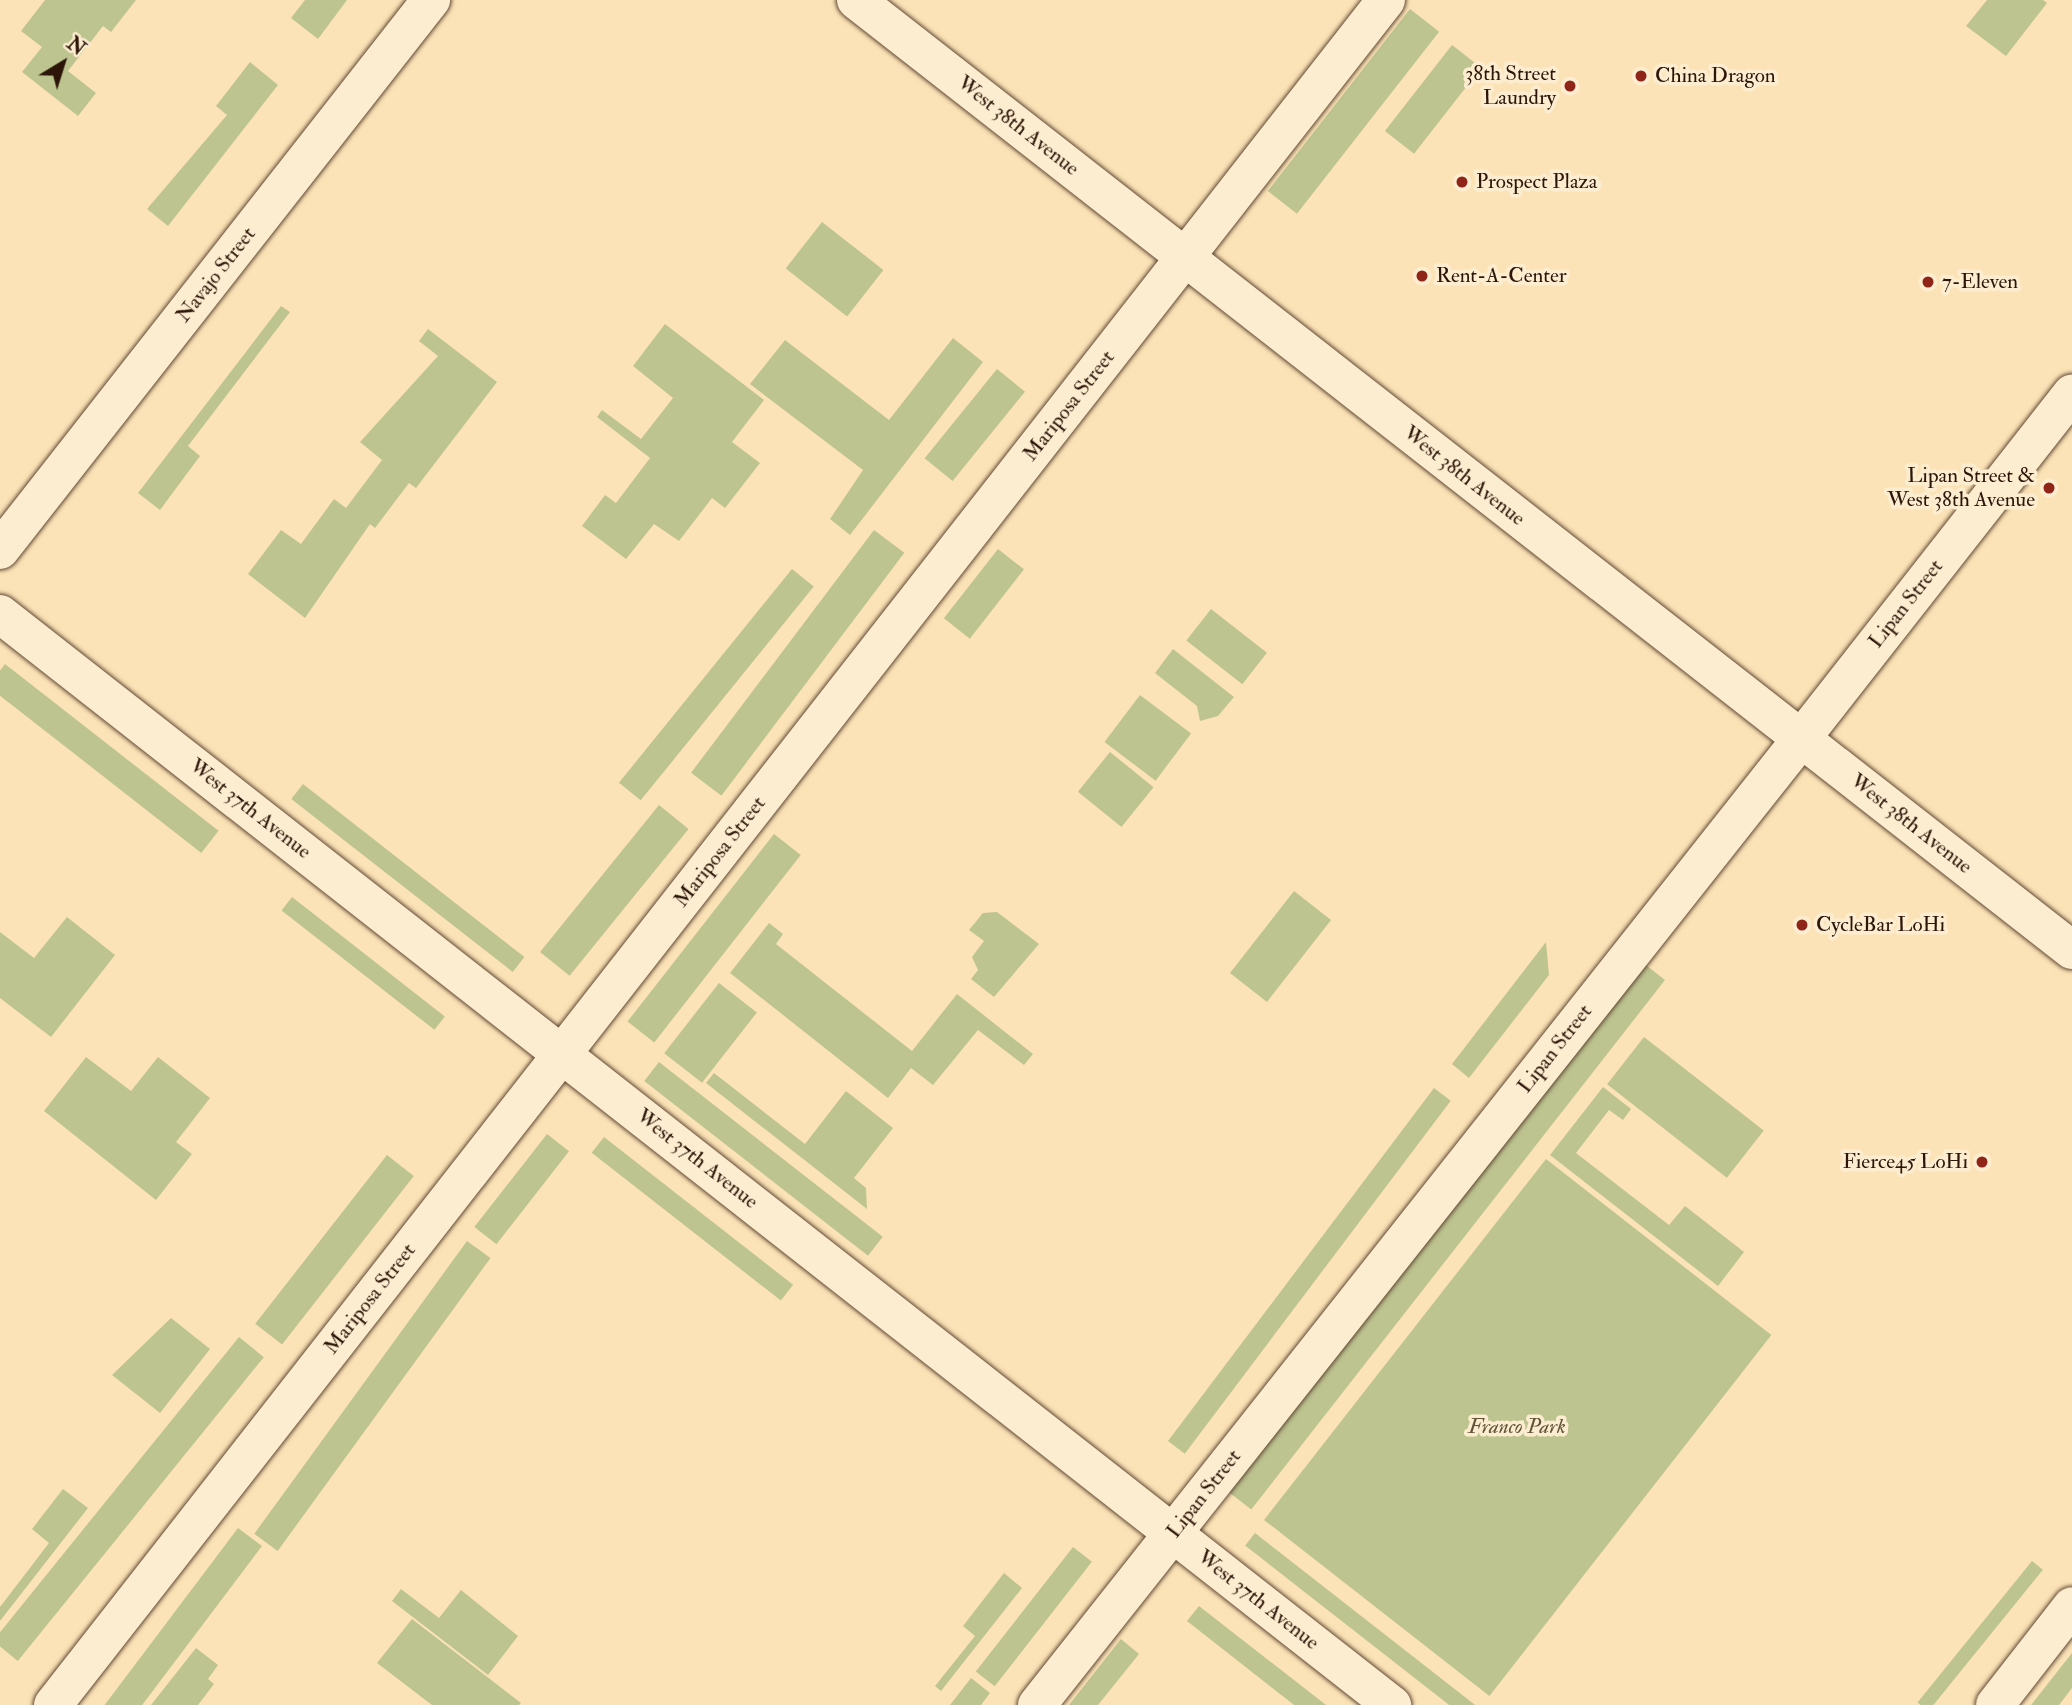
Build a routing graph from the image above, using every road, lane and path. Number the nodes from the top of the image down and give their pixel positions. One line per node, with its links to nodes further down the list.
1 (431, 0): 6 (street, Navajo Street)
2 (856, 0): 4 (street, West 38th Avenue)
3 (1386, 0): 4 (street, Mariposa Street)
4 (1185, 257): 8 (street, West 38th Avenue); 10 (street, Mariposa Street)
5 (2072, 393): 8 (street, Lipan Street)
6 (0, 550)
7 (0, 614): 10 (street, West 37th Avenue)
8 (1801, 739): 9 (street, West 38th Avenue); 11 (street, Lipan Street)
9 (2072, 950)
10 (562, 1054): 11 (street, West 37th Avenue); 13 (street, Mariposa Street)
11 (1173, 1533): 14 (street, Lipan Street); 15 (street, West 37th Avenue)
12 (2072, 1606): 16 (street)
13 (53, 1705)
14 (1037, 1705)
15 (1392, 1705)
16 (1995, 1705)

